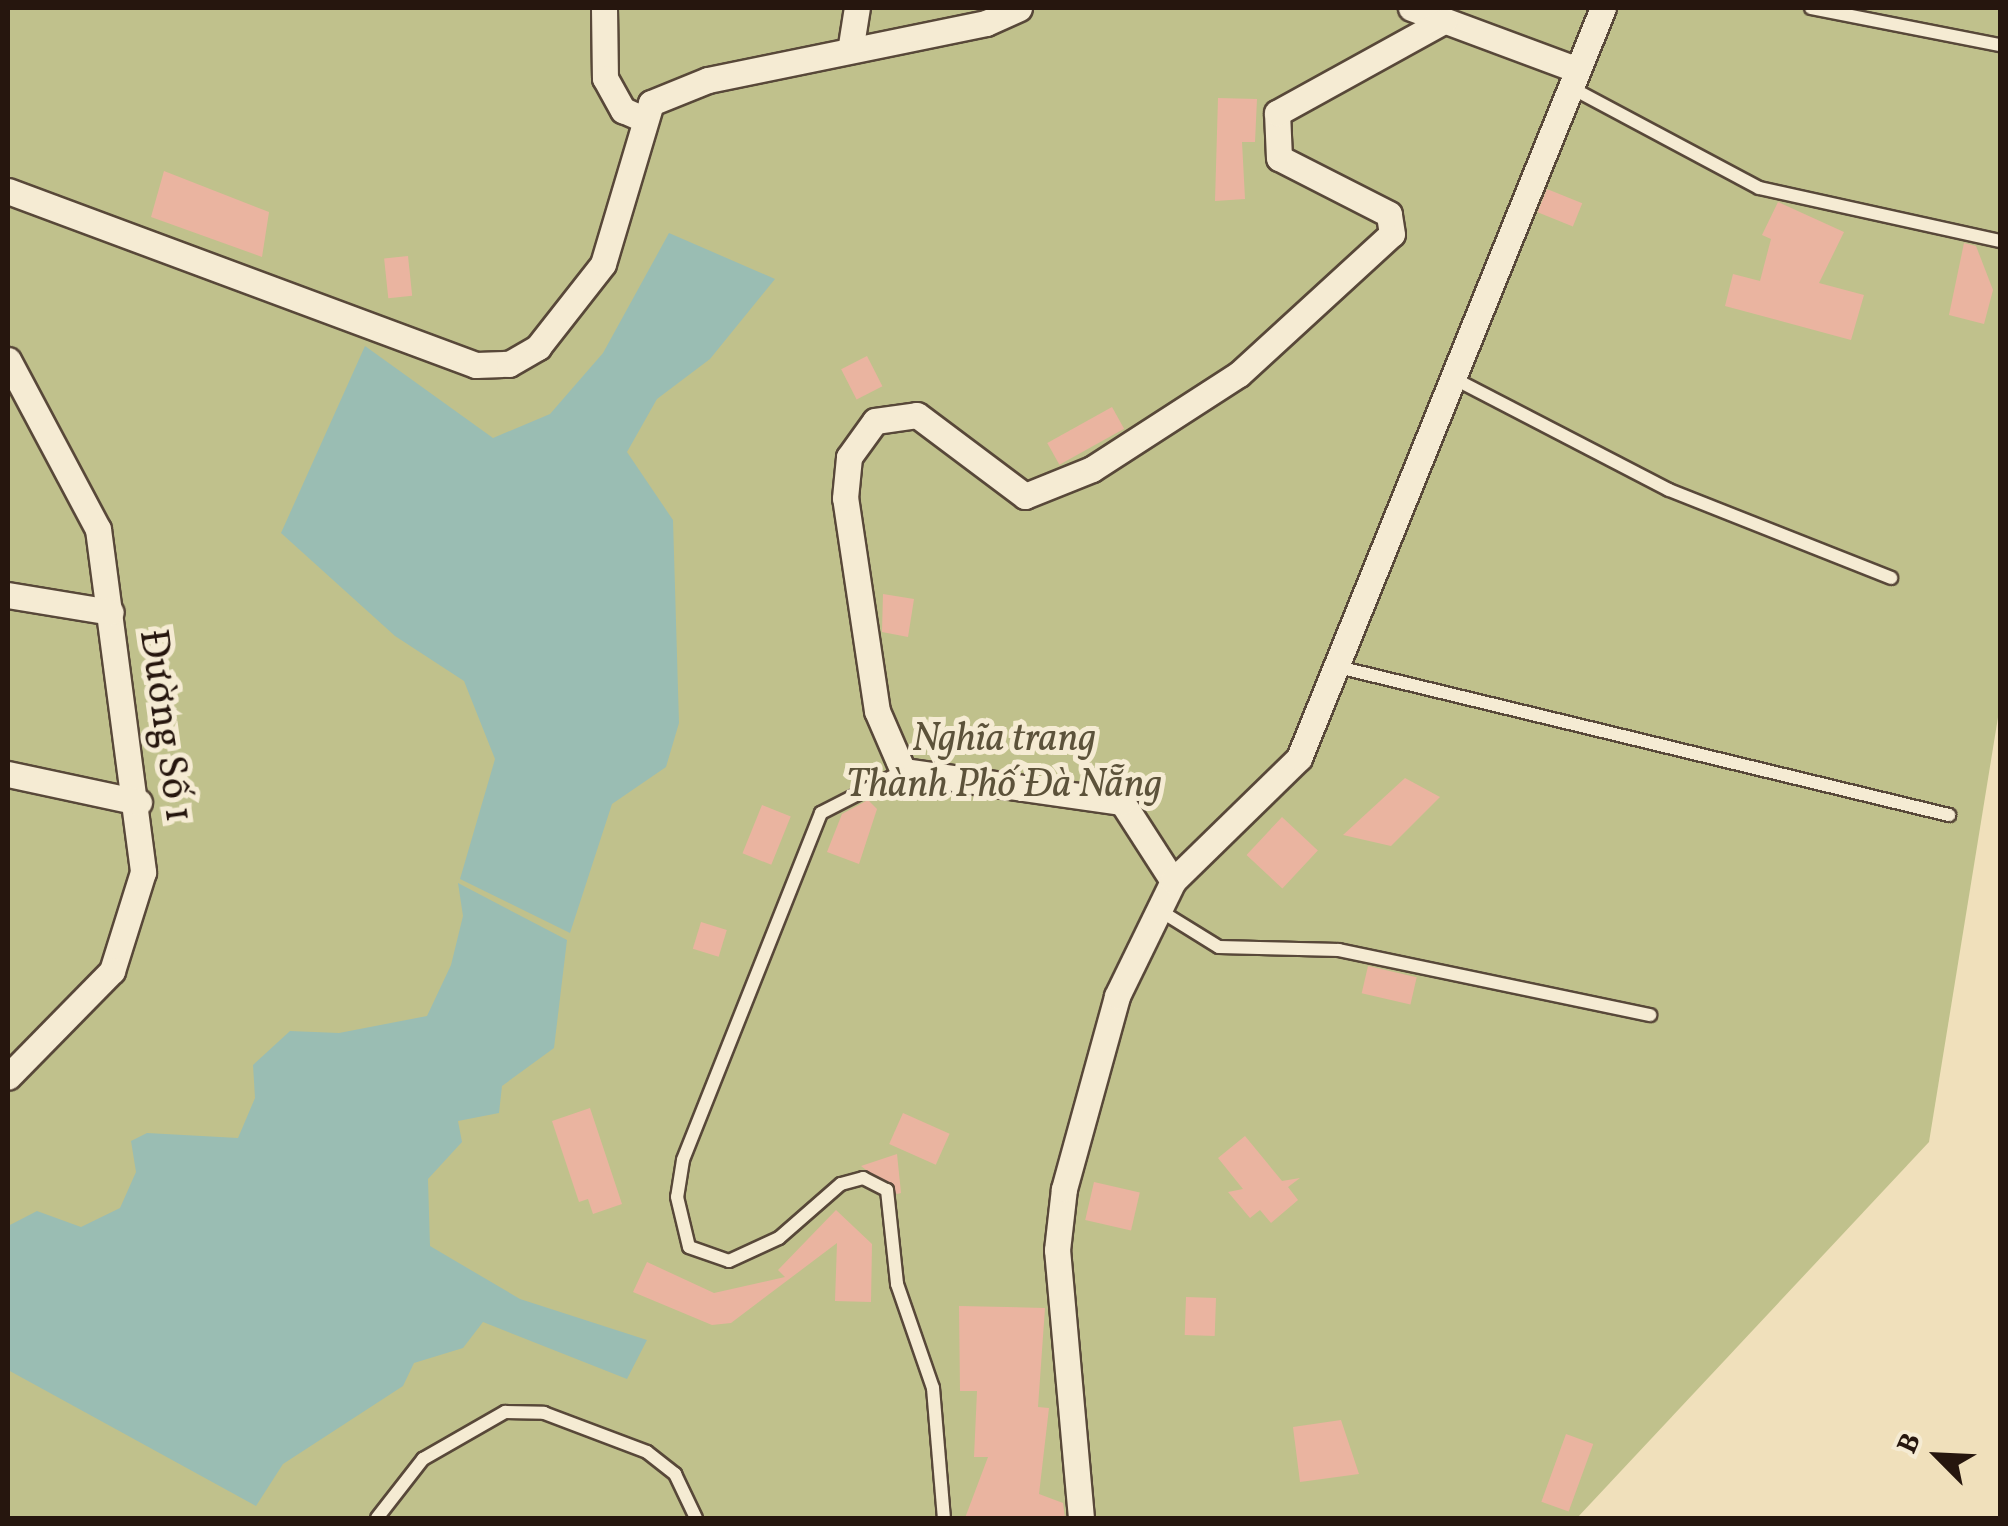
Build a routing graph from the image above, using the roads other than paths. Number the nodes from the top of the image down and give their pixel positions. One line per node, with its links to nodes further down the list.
1 (604, 8): 11 (street)
2 (858, 8): 8 (street)
3 (1018, 8): 8 (street)
4 (1411, 8): 7 (street)
5 (1602, 8): 10 (street)
6 (1811, 8): 9 (lane)
7 (1444, 21): 10 (street); 20 (street)
8 (852, 45): 11 (street)
9 (2000, 45)
10 (1568, 76): 13 (lane); 15 (street)
11 (643, 119): 12 (street)
12 (8, 191)
13 (2000, 241)
14 (8, 360): 18 (street, Đường Số 1)
15 (1452, 378): 16 (lane); 19 (street)
16 (1890, 578)
17 (8, 595): 18 (street)
18 (111, 612): 22 (street, Đường Số 1)
19 (1338, 667): 23 (lane); 24 (street)
20 (903, 771): 24 (street); 30 (lane)
21 (8, 774): 22 (street)
22 (139, 802): 27 (street, Đường Số 1)
23 (1949, 816)
24 (1173, 881): 25 (street)
25 (1159, 910): 26 (lane); 31 (street)
26 (1650, 1015)
27 (8, 1077)
28 (378, 1518): 29 (lane)
29 (696, 1518)
30 (944, 1518)
31 (1081, 1518)

